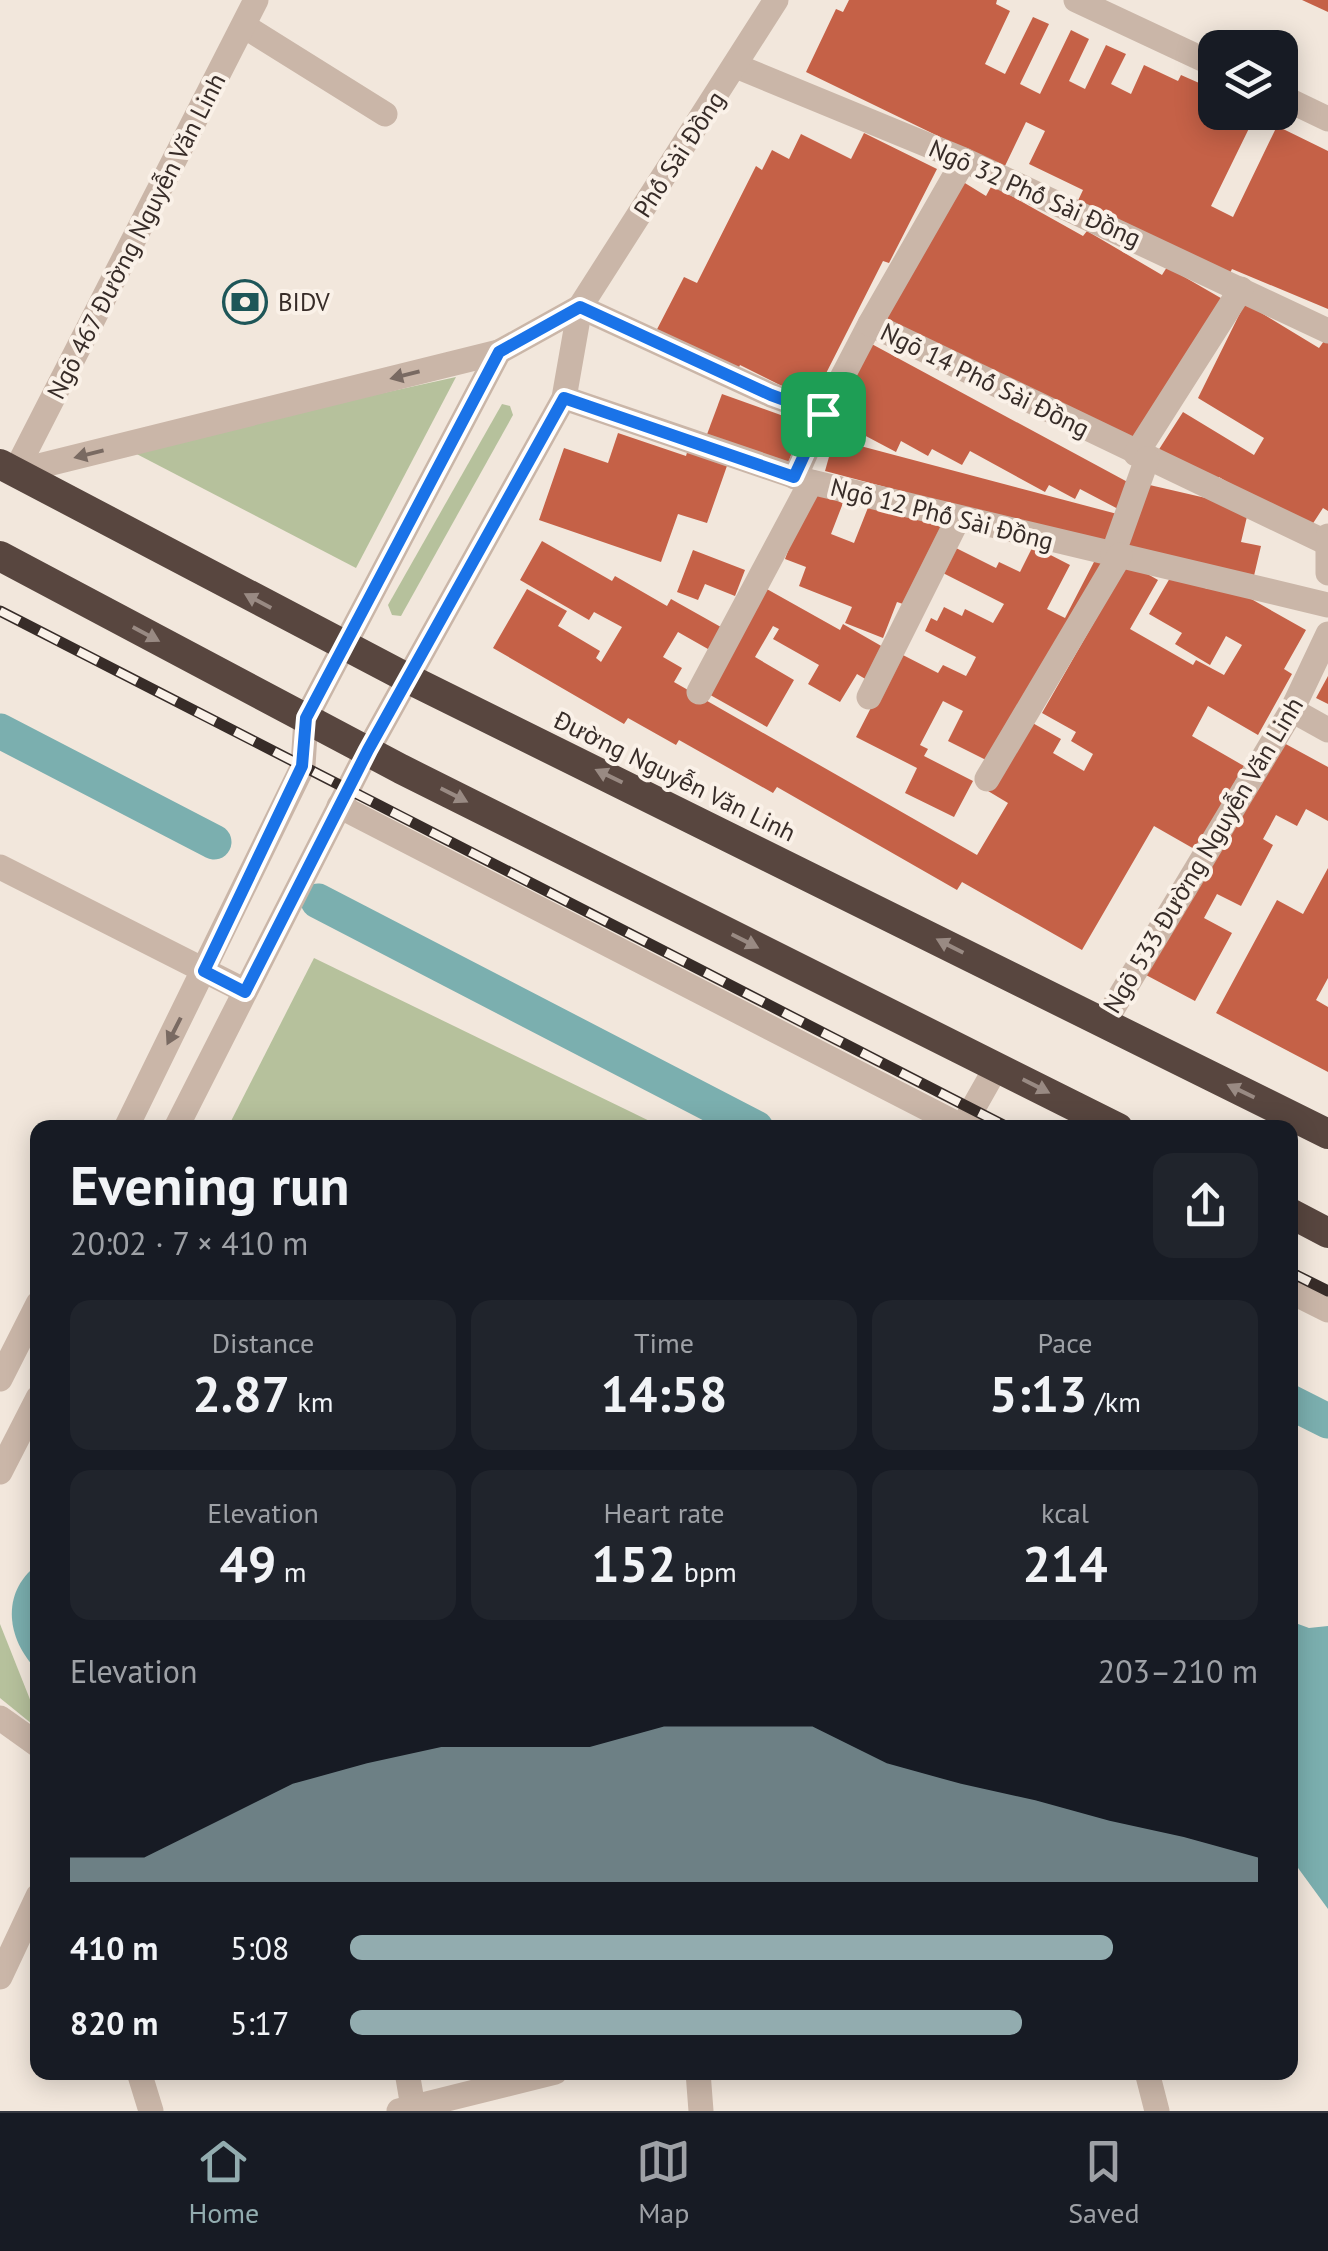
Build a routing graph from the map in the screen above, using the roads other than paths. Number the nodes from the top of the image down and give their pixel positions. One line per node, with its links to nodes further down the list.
1 (256, 0): 4 (street, Ngõ 467 Đường Nguyễn Văn Linh)
2 (776, 0): 6 (street, Phố Sài Đồng)
3 (1076, 0): 5 (street)
4 (244, 26): 8 (street); 19 (street, Ngõ 467 Đường Nguyễn Văn Linh)
5 (1198, 58)
6 (736, 66): 10 (street, Ngõ 32 Phố Sài Đồng); 12 (street, Phố Sài Đồng)
7 (1298, 104): 9 (street)
8 (384, 114)
9 (1328, 118)
10 (964, 160): 11 (street, Ngõ 32 Phố Sài Đồng); 13 (street, Ngõ 14 Phố Sài Đồng)
11 (1240, 289): 14 (street, Ngõ 32 Phố Sài Đồng); 18 (street)
12 (580, 307): 15 (street, Phố Sài Đồng); 16 (street, Phố Sài Đồng); 17 (street)
13 (870, 324): 17 (street, Ngõ 14 Phố Sài Đồng); 18 (street, Ngõ 14 Phố Sài Đồng)
14 (1328, 331)
15 (499, 352): 19 (street, Phố Sài Đồng, one-way to 19); 28 (street)
16 (564, 398): 20 (street, Ngõ 12 Phố Sài Đồng); 29 (street, Phố Sài Đồng)
17 (823, 414): 20 (street, Ngõ 14 Phố Sài Đồng)
18 (1141, 456): 22 (street, Ngõ 14 Phố Sài Đồng); 23 (street)
19 (8, 468): 28 (highway, Đường Nguyễn Văn Linh, one-way to 19)
20 (803, 480): 21 (street, Ngõ 12 Phố Sài Đồng); 30 (street, Ngõ 14 Phố Sài Đồng)
21 (958, 519): 23 (street, Ngõ 12 Phố Sài Đồng); 31 (street)
22 (1326, 539): 25 (street)
23 (1116, 554): 26 (street, Ngõ 12 Phố Sài Đồng); 36 (street)
24 (0, 556): 33 (highway, one-way to 33)
25 (1328, 574)
26 (1328, 605)
27 (1328, 634): 32 (street, Ngõ 533 Đường Nguyễn Văn Linh)
28 (345, 646): 29 (highway, Đường Nguyễn Văn Linh); 33 (street)
29 (410, 679): 35 (street, Phố Sài Đồng); 41 (highway, Đường Nguyễn Văn Linh, one-way to 29)
30 (699, 692)
31 (869, 697)
32 (1292, 710): 34 (street); 41 (street, Ngõ 533 Đường Nguyễn Văn Linh)
33 (306, 718): 35 (highway); 39 (street)
34 (1328, 730)
35 (368, 750): 37 (street, Phố Sài Đồng); 42 (highway, one-way to 42)
36 (987, 779)
37 (339, 806): 40 (street, Phố Sài Đồng); 45 (street)
38 (0, 866): 39 (street)
39 (204, 971): 40 (street); 43 (street, one-way to 43)
40 (245, 992): 44 (street, Phố Sài Đồng)
41 (1104, 1023): 48 (highway, Đường Nguyễn Văn Linh, one-way to 41)
42 (997, 1066): 46 (street); 47 (highway, one-way to 47)
43 (130, 1120)
44 (180, 1120)
45 (950, 1120)
46 (968, 1120)
47 (1102, 1120)
48 (1328, 1134)
49 (1298, 1218): 50 (highway)
50 (1328, 1232)
51 (1298, 1295): 52 (street)
52 (1328, 1310)
53 (30, 1320): 54 (street)
54 (0, 1379)
55 (30, 1414): 56 (street)
56 (0, 1472)
57 (0, 1718): 58 (street)
58 (30, 1739)
59 (30, 1913): 60 (street)
60 (0, 1977)
61 (141, 2080): 68 (street)
62 (407, 2080): 67 (street)
63 (521, 2080): 66 (street)
64 (699, 2080): 70 (street)
65 (1149, 2080): 71 (street)
66 (504, 2084): 67 (street); 69 (street)
67 (406, 2109)
68 (151, 2111)
69 (508, 2111)
70 (701, 2111)
71 (1157, 2111)

